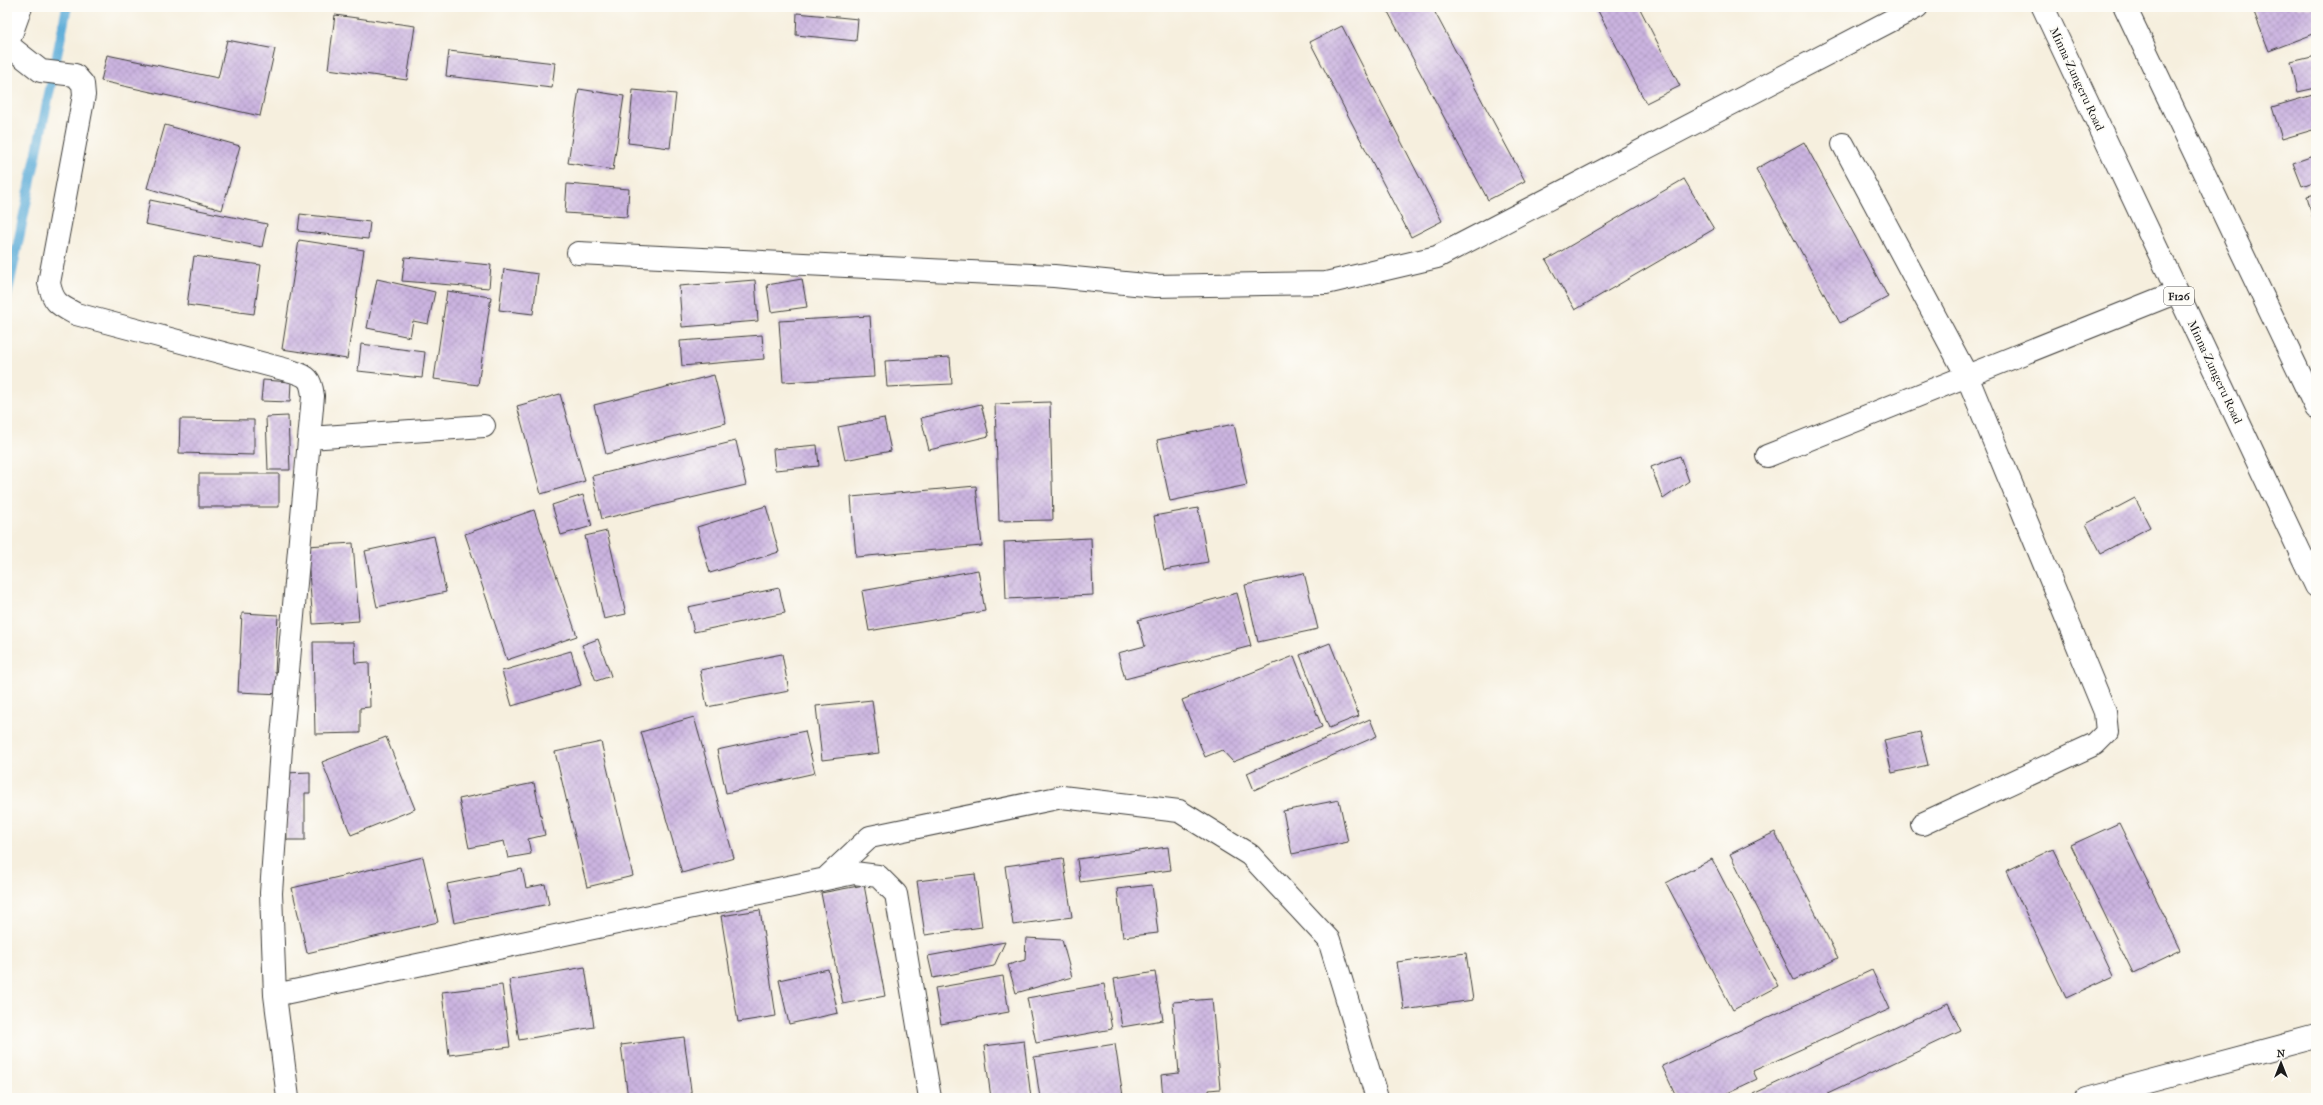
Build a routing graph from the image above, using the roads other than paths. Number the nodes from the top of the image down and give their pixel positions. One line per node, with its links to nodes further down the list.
1 (21, 7): 5 (street)
2 (1917, 7): 7 (street)
3 (2043, 7): 8 (street, Minna-Zungeru Road / F126)
4 (2125, 7): 10 (street)
5 (8, 46): 12 (street)
6 (1843, 144): 9 (street)
7 (578, 253)
8 (2178, 292): 9 (street); 14 (street, Minna-Zungeru Road / F126)
9 (1967, 376): 13 (street); 15 (street)
10 (2316, 408)
11 (484, 426): 12 (street)
12 (308, 438): 17 (street)
13 (1767, 456)
14 (2316, 586)
15 (1922, 824)
16 (824, 880): 17 (street); 20 (street); 21 (street)
17 (274, 995): 19 (street)
18 (2316, 1037): 22 (street)
19 (288, 1098)
20 (930, 1098)
21 (1377, 1098)
22 (2087, 1098)

